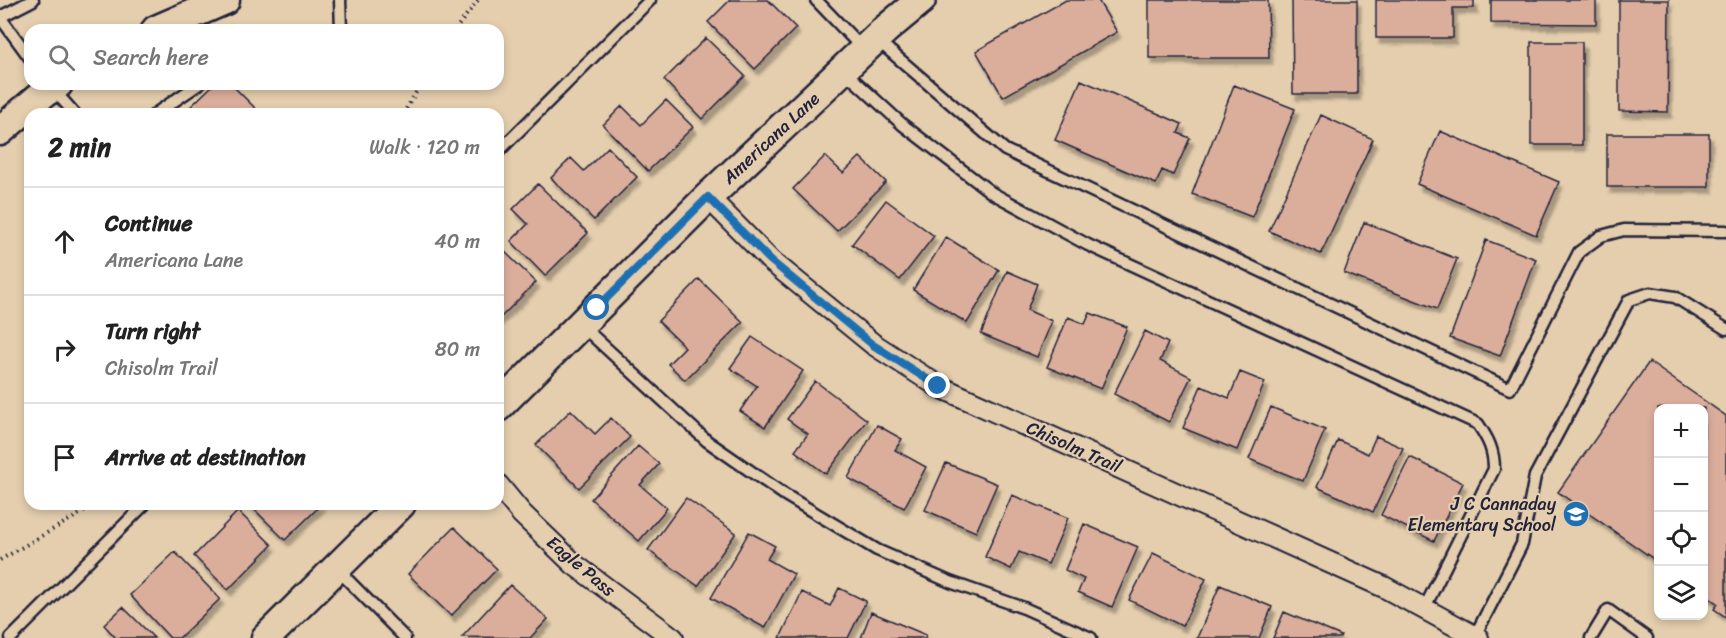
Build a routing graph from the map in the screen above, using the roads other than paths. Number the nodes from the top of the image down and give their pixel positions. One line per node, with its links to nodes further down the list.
1 (33, 0): 7 (lane)
2 (225, 0): 8 (street)
3 (340, 0): 9 (lane)
4 (650, 0): 21 (lane)
5 (816, 0): 10 (lane)
6 (921, 0): 10 (street, Americana Lane)
7 (0, 17): 11 (lane)
8 (170, 24)
9 (341, 24)
10 (870, 45): 12 (street, Americana Lane); 23 (lane)
11 (24, 50)
12 (843, 70): 22 (street, Americana Lane); 31 (lane)
13 (47, 90): 16 (street)
14 (57, 90): 17 (lane)
15 (190, 90): 18 (lane)
16 (26, 108)
17 (70, 108)
18 (164, 108)
19 (24, 110): 20 (street)
20 (0, 131)
21 (504, 146)
22 (708, 197): 24 (street, Americana Lane); 31 (street, Chisolm Trail)
23 (1726, 231)
24 (581, 324): 26 (street, Americana Lane); 37 (lane)
25 (1726, 329): 32 (lane)
26 (504, 401)
27 (504, 492): 36 (street, Eagle Pass)
28 (139, 510): 33 (lane)
29 (394, 510): 30 (street)
30 (336, 568): 34 (street); 35 (lane)
31 (1424, 609): 32 (street, Chisolm Trail)
32 (1476, 637)
33 (11, 638)
34 (266, 638)
35 (405, 638)
36 (673, 638)
37 (1091, 638)
38 (1591, 638): 39 (lane)
39 (1647, 638)

